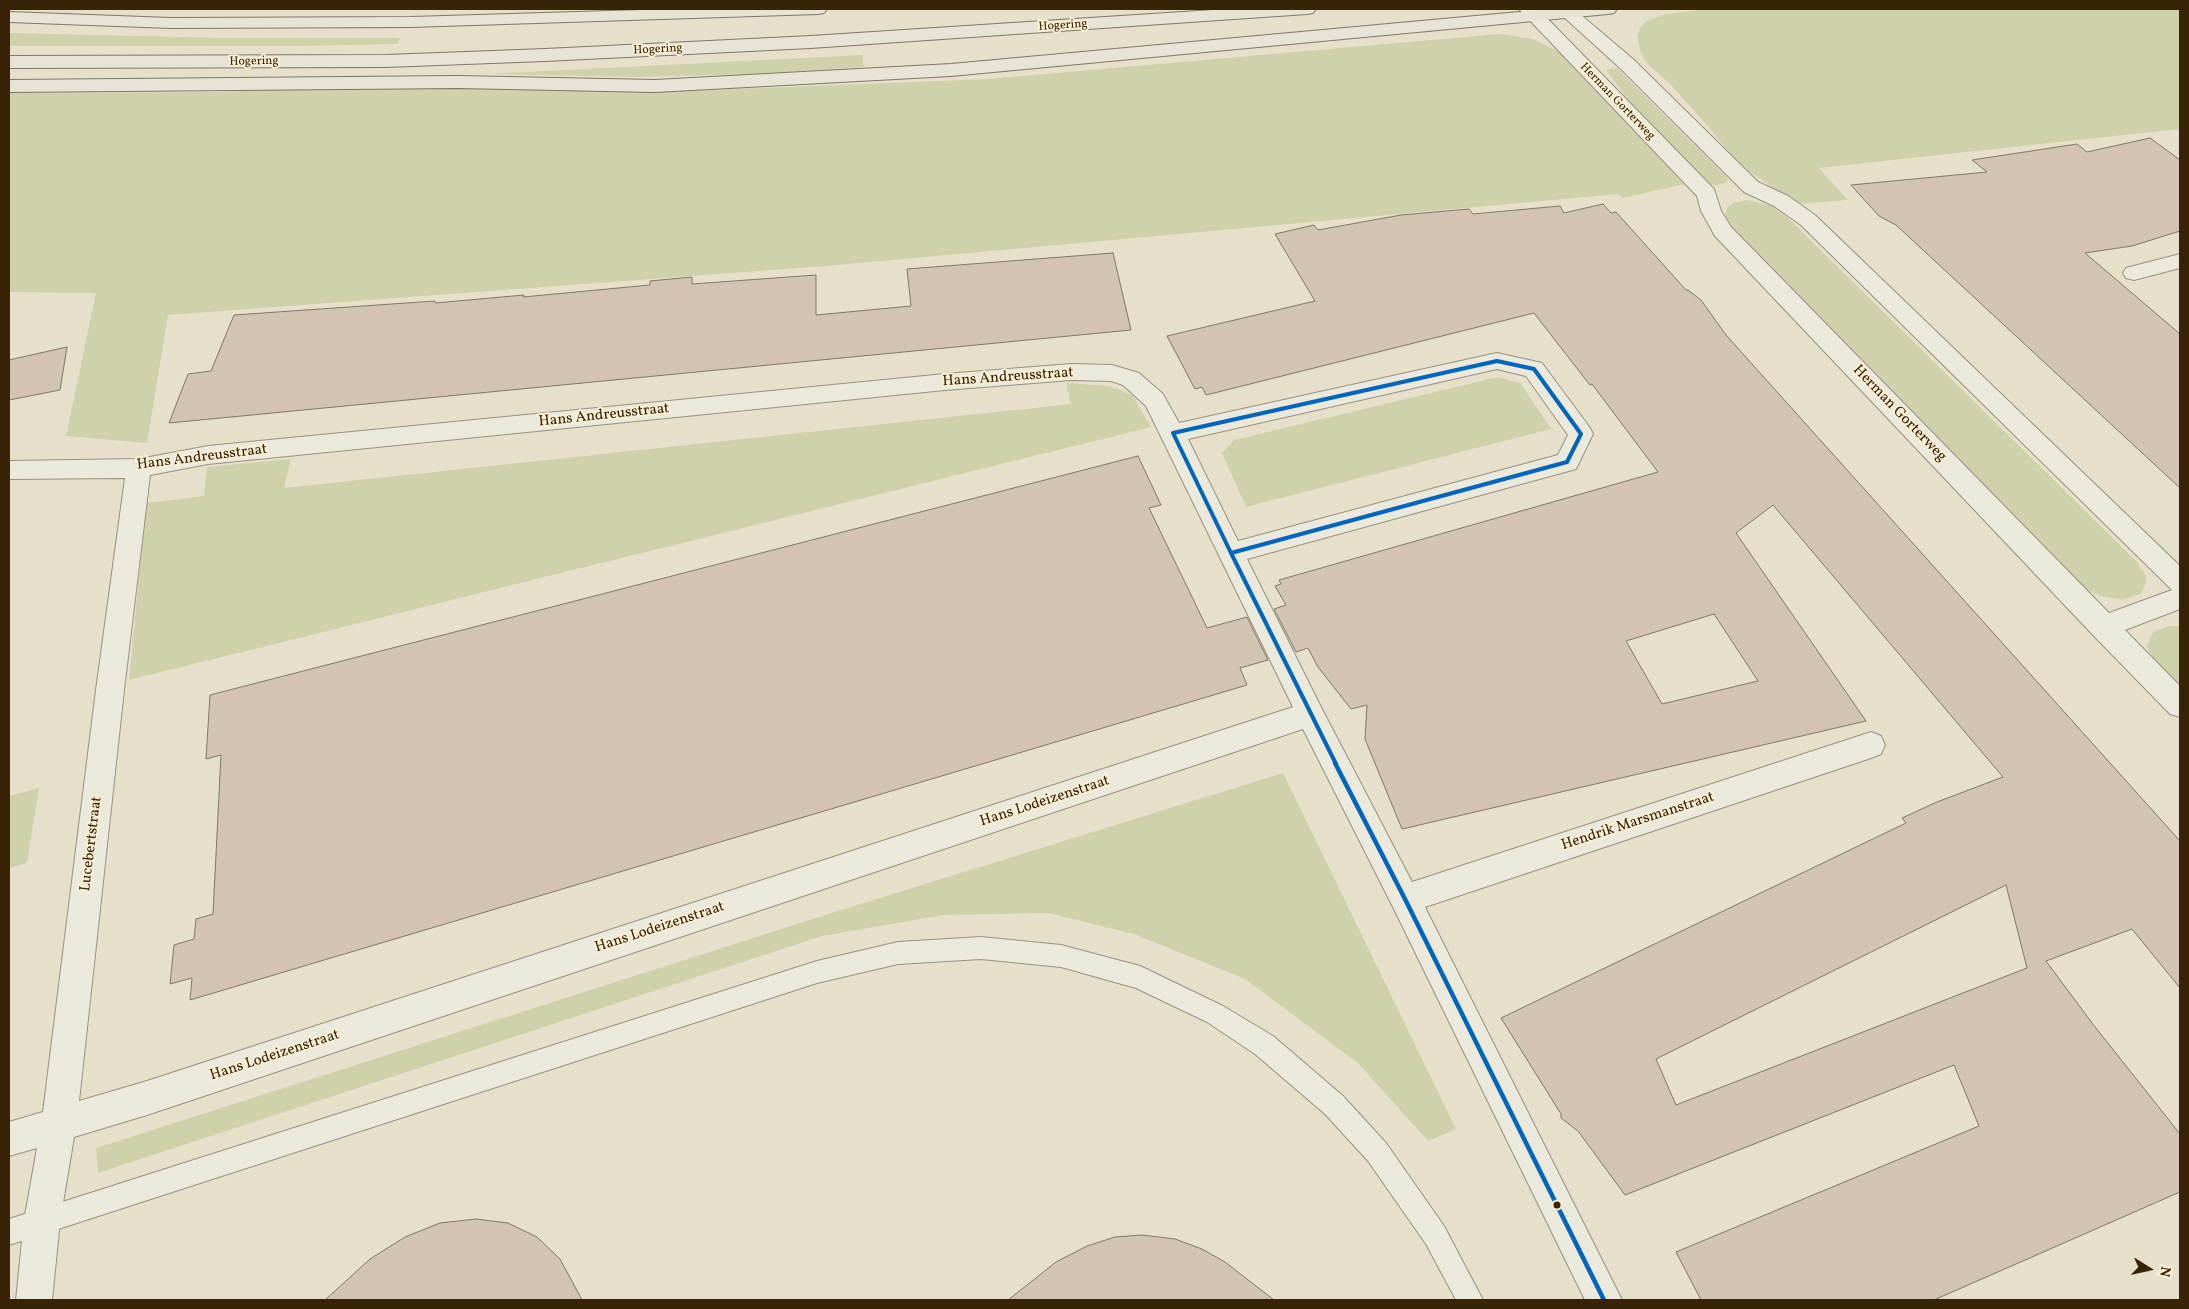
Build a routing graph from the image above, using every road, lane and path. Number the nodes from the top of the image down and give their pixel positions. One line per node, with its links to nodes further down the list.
1 (818, 9): 6 (highway)
2 (1307, 9): 7 (highway, Hogering)
3 (1608, 9): 4 (highway)
4 (1567, 10): 5 (highway); 9 (street)
5 (1531, 11): 8 (highway); 10 (street, Herman Gorterweg)
6 (9, 17)
7 (9, 62)
8 (9, 86)
9 (1751, 187): 10 (street); 17 (street)
10 (1707, 194): 19 (street, Herman Gorterweg)
11 (2180, 261): 12 (street)
12 (2134, 273)
13 (1173, 433): 14 (street, Hans Andreusstraat); 16 (street); 16 (street)
14 (139, 468): 15 (street, Hans Andreusstraat); 24 (street, Lucebertstraat)
15 (9, 470)
16 (1231, 553): 21 (street)
17 (2180, 582)
18 (2180, 598): 19 (street)
19 (2103, 627): 20 (street, Herman Gorterweg)
20 (2180, 705)
21 (1310, 714): 23 (street); 24 (street, Hans Lodeizenstraat)
22 (1871, 745): 23 (street, Hendrik Marsmanstraat)
23 (1405, 899): 30 (street)
24 (60, 1124): 25 (street, Hans Lodeizenstraat); 26 (street, Lucebertstraat)
25 (9, 1139)
26 (42, 1221): 27 (lane); 28 (street, Lucebertstraat); 29 (lane)
27 (9, 1232)
28 (34, 1300)
29 (1470, 1300)
30 (1604, 1300)

